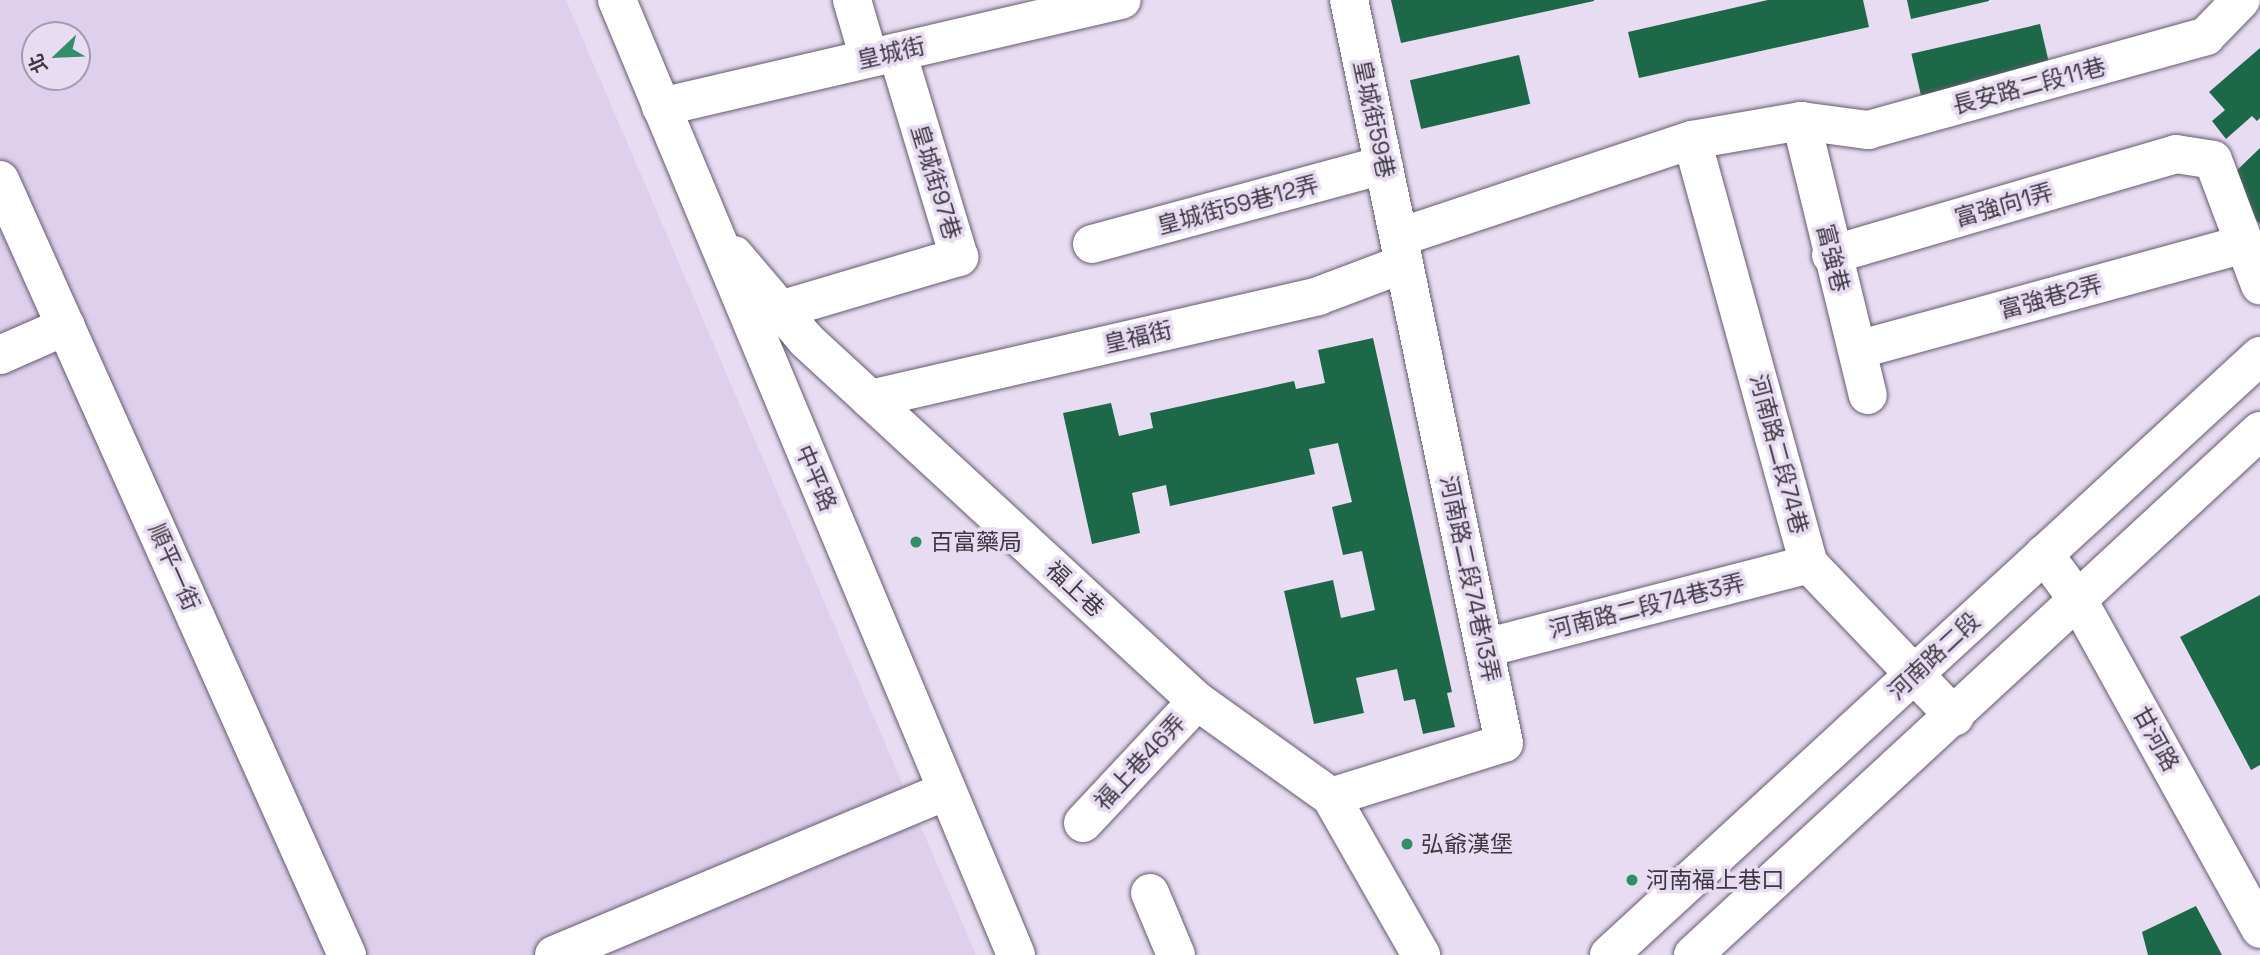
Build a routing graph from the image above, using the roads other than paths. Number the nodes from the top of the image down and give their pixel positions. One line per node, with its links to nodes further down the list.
1 (617, 0): 8 (street, 中平路)
2 (852, 0): 7 (street)
3 (1122, 0): 6 (street, 皇城街)
4 (1349, 0): 11 (street, 皇城街59巷)
5 (2241, 0): 9 (street, 長安路二段11巷)
6 (987, 15): 7 (street, 皇城街)
7 (883, 55): 8 (street, 皇城街); 19 (street, 皇城街97巷)
8 (661, 107): 13 (street, 中平路)
9 (1801, 121): 10 (street, 長安路二段11巷); 17 (street, 富強巷)
10 (1692, 139): 16 (street, 皇福街); 28 (street, 河南路二段74巷)
11 (1383, 165): 14 (street, 皇城街59巷12弄); 16 (street, 皇城街59巷)
12 (0, 180): 20 (street, 順平一街)
13 (712, 230): 19 (street, 福上巷); 34 (street, 中平路)
14 (1092, 244)
15 (2245, 244): 17 (street, 富強向1弄); 18 (street); 21 (street, 富強巷2弄)
16 (1402, 251): 25 (street, 皇福街); 30 (street, 河南路二段74巷13弄)
17 (1832, 255): 21 (street, 富強巷)
18 (2260, 285)
19 (783, 309): 25 (street, 福上巷)
20 (66, 326): 22 (street); 39 (street, 順平一街)
21 (1857, 350): 24 (street, 富強巷)
22 (0, 355)
23 (2260, 356): 27 (street, 河南路二段)
24 (1868, 395)
25 (870, 399): 32 (street, 福上巷)
26 (2260, 431): 29 (street)
27 (2044, 554): 29 (street, 甘河路); 31 (street, 河南路二段)
28 (1809, 564): 30 (street, 河南路二段74巷3弄); 31 (street, 河南路二段74巷)
29 (2078, 600): 33 (street); 38 (street, 甘河路)
30 (1485, 648): 35 (street, 河南路二段74巷13弄)
31 (1917, 672): 33 (street, 河南路二段74巷); 44 (street, 河南路二段)
32 (1197, 701): 35 (street, 福上巷); 36 (street, 福上巷46弄)
33 (1955, 717): 45 (street)
34 (946, 791): 40 (street); 41 (street, 中平路)
35 (1331, 797): 43 (street, 福上巷)
36 (1083, 823)
37 (1150, 893): 42 (street)
38 (2260, 929)
39 (347, 955)
40 (554, 955)
41 (1016, 955)
42 (1176, 955)
43 (1421, 955)
44 (1609, 955)
45 (1693, 955)

